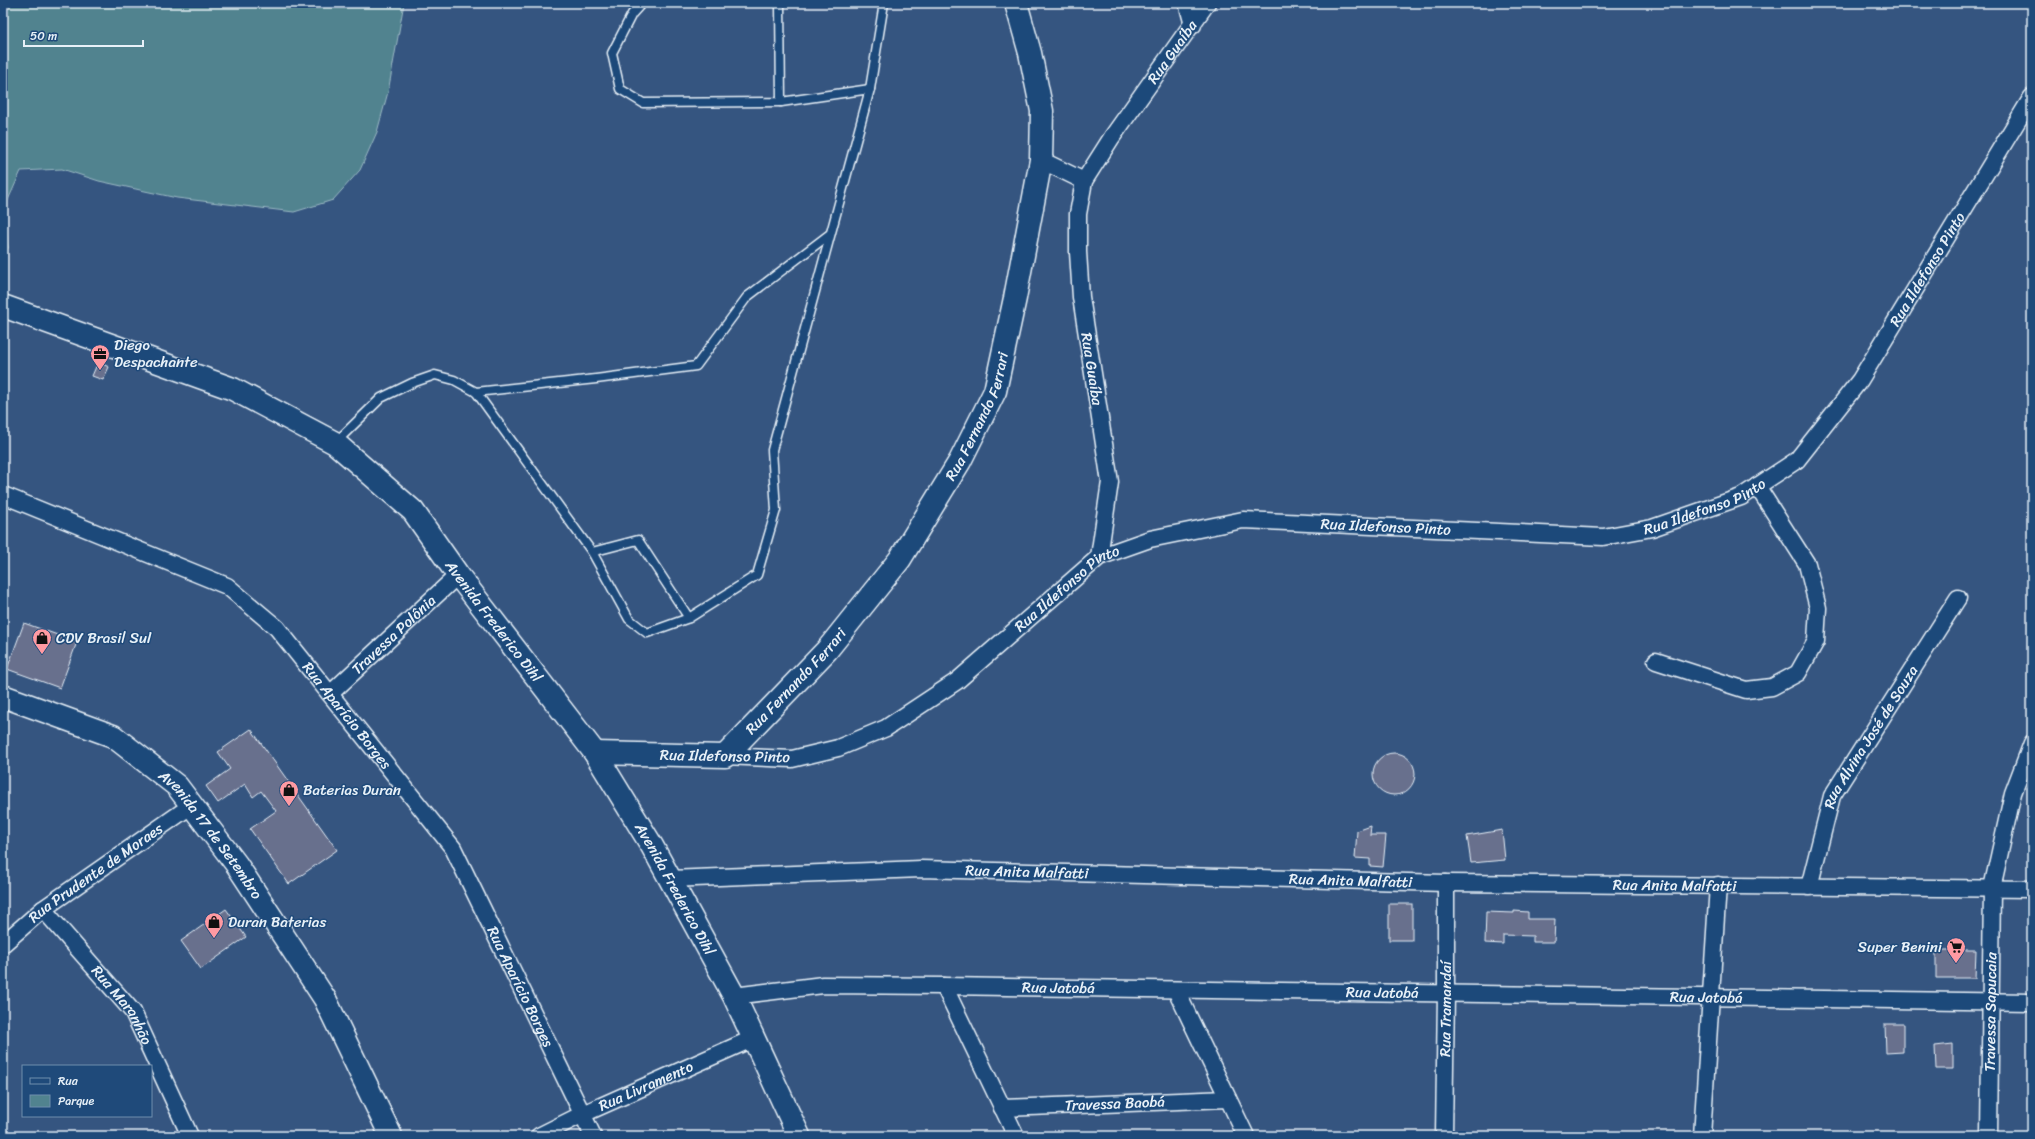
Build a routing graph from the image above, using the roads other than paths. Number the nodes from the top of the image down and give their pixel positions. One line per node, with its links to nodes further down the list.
1 (642, 3): 10 (lane)
2 (780, 3): 10 (lane)
3 (884, 3): 8 (lane)
4 (1016, 3): 11 (main road, Rua Fernando Ferrari)
5 (1187, 3): 7 (street)
6 (1206, 3): 7 (street, Rua Guaíba)
7 (1193, 25): 12 (street, Rua Guaíba)
8 (870, 89): 10 (lane); 13 (lane)
9 (2032, 97): 17 (street, Rua Ildefonso Pinto)
10 (781, 102)
11 (1041, 160): 12 (street); 29 (main road, Rua Fernando Ferrari)
12 (1084, 180): 20 (street, Rua Guaíba)
13 (830, 234): 15 (lane); 23 (lane)
14 (3, 306): 16 (main road, Avenida Frederico Dihl)
15 (476, 392): 16 (lane); 19 (lane)
16 (336, 443): 21 (main road, Avenida Frederico Dihl)
17 (1757, 486): 20 (street, Rua Ildefonso Pinto); 24 (street)
18 (3, 495): 25 (street, Rua Aparício Borges)
19 (592, 552): 23 (lane); 23 (lane)
20 (1099, 557): 29 (street, Rua Ildefonso Pinto)
21 (458, 575): 25 (street, Travessa Polônia); 28 (main road, Avenida Frederico Dihl)
22 (1958, 598): 34 (street, Rua Alvina José de Souza)
23 (689, 618)
24 (1656, 661)
25 (330, 694): 49 (street, Rua Aparício Borges)
26 (3, 696): 30 (main road, Avenida 17 de Setembro)
27 (2032, 743): 35 (street, Travessa Sapucaia)
28 (595, 753): 29 (main road, Rua Ildefonso Pinto); 31 (main road, Avenida Frederico Dihl)
29 (725, 756)
30 (192, 805): 37 (street, Rua Prudente de Moraes); 51 (main road, Avenida 17 de Setembro)
31 (670, 879): 32 (street, Rua Anita Malfatti); 42 (main road, Avenida Frederico Dihl)
32 (1446, 883): 33 (street, Rua Anita Malfatti); 41 (street, Rua Tramandaí)
33 (1718, 885): 34 (street, Rua Anita Malfatti); 43 (street)
34 (1809, 887): 35 (street, Rua Anita Malfatti)
35 (1992, 888): 36 (street, Rua Anita Malfatti); 44 (street, Travessa Sapucaia)
36 (2032, 889)
37 (43, 909): 38 (street, Rua Prudente de Moraes); 50 (street, Rua Maranhão)
38 (3, 944)
39 (944, 986): 40 (street, Rua Jatobá); 42 (street, Rua Jatobá); 48 (street)
40 (1176, 990): 41 (street, Rua Jatobá); 47 (street)
41 (1446, 993): 43 (street, Rua Jatobá); 57 (street, Rua Tramandaí)
42 (734, 996): 46 (main road, Avenida Frederico Dihl)
43 (1710, 996): 44 (street, Rua Jatobá); 58 (street)
44 (1991, 1001): 45 (street, Rua Jatobá); 59 (street, Travessa Sapucaia)
45 (2032, 1002)
46 (754, 1038): 49 (street, Rua Livramento); 54 (main road, Avenida Frederico Dihl)
47 (1228, 1099): 48 (street, Travessa Baobá); 56 (street)
48 (1002, 1108): 55 (street)
49 (583, 1114): 52 (street, Rua Livramento); 53 (street, Rua Aparício Borges)
50 (190, 1136)
51 (391, 1136)
52 (539, 1136)
53 (593, 1136)
54 (799, 1136)
55 (1016, 1136)
56 (1246, 1136)
57 (1444, 1136)
58 (1702, 1136)
59 (1989, 1136)

